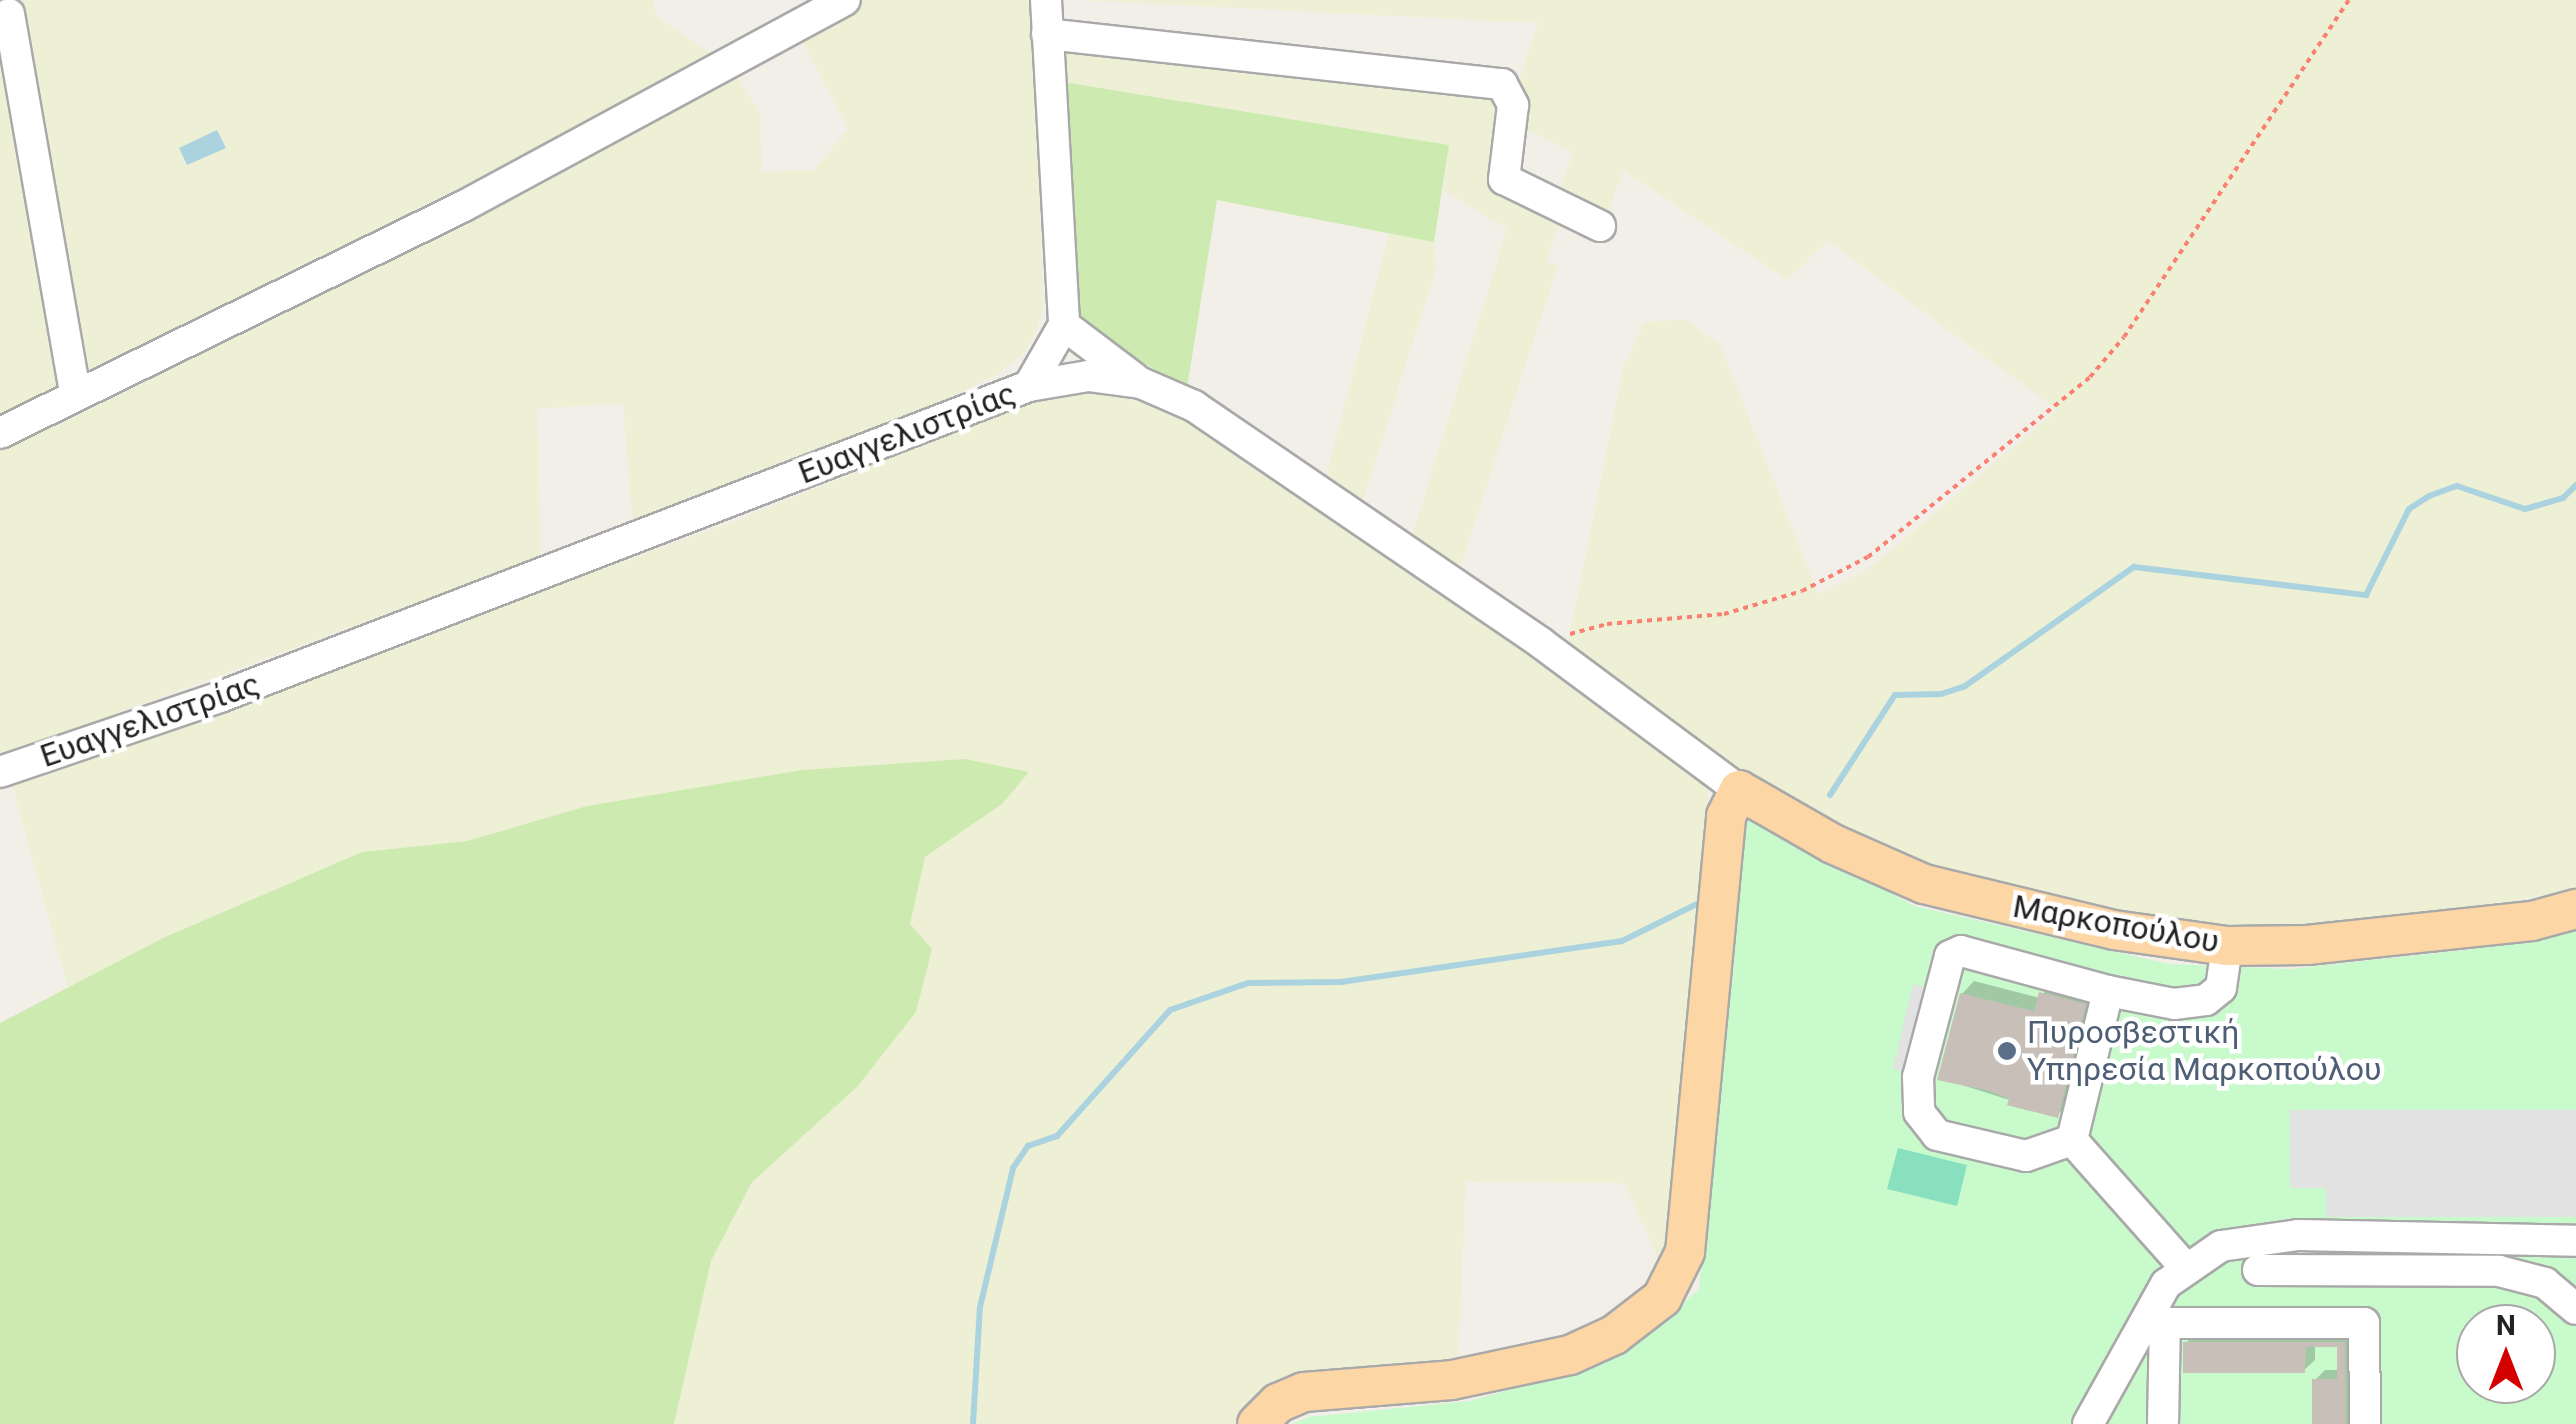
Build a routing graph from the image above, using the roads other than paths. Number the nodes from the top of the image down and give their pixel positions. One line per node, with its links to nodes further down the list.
1 (845, 0): 9 (street)
2 (1046, 0): 4 (street)
3 (9, 14): 9 (street)
4 (1047, 34): 5 (street); 6 (street)
5 (1600, 226)
6 (1064, 325): 7 (street); 8 (street)
7 (1141, 382): 8 (street, Ευαγγελιστρίας); 12 (street, Ευαγγελιστρίας)
8 (1029, 386): 11 (street, Ευαγγελιστρίας)
9 (75, 392): 10 (street)
10 (0, 433)
11 (0, 772)
12 (1739, 790): 14 (main road, Μαρκοπούλου); 21 (main road)
13 (2576, 908): 14 (main road, Μαρκοπούλου)
14 (2227, 946): 15 (street)
15 (2108, 991): 16 (street); 16 (street)
16 (2072, 1140): 18 (street)
17 (2576, 1240): 18 (street)
18 (2184, 1266): 22 (street)
19 (2258, 1270): 20 (street)
20 (2576, 1310)
21 (1257, 1424)
22 (2088, 1424)
23 (2163, 1424): 24 (street)
24 (2365, 1424)

